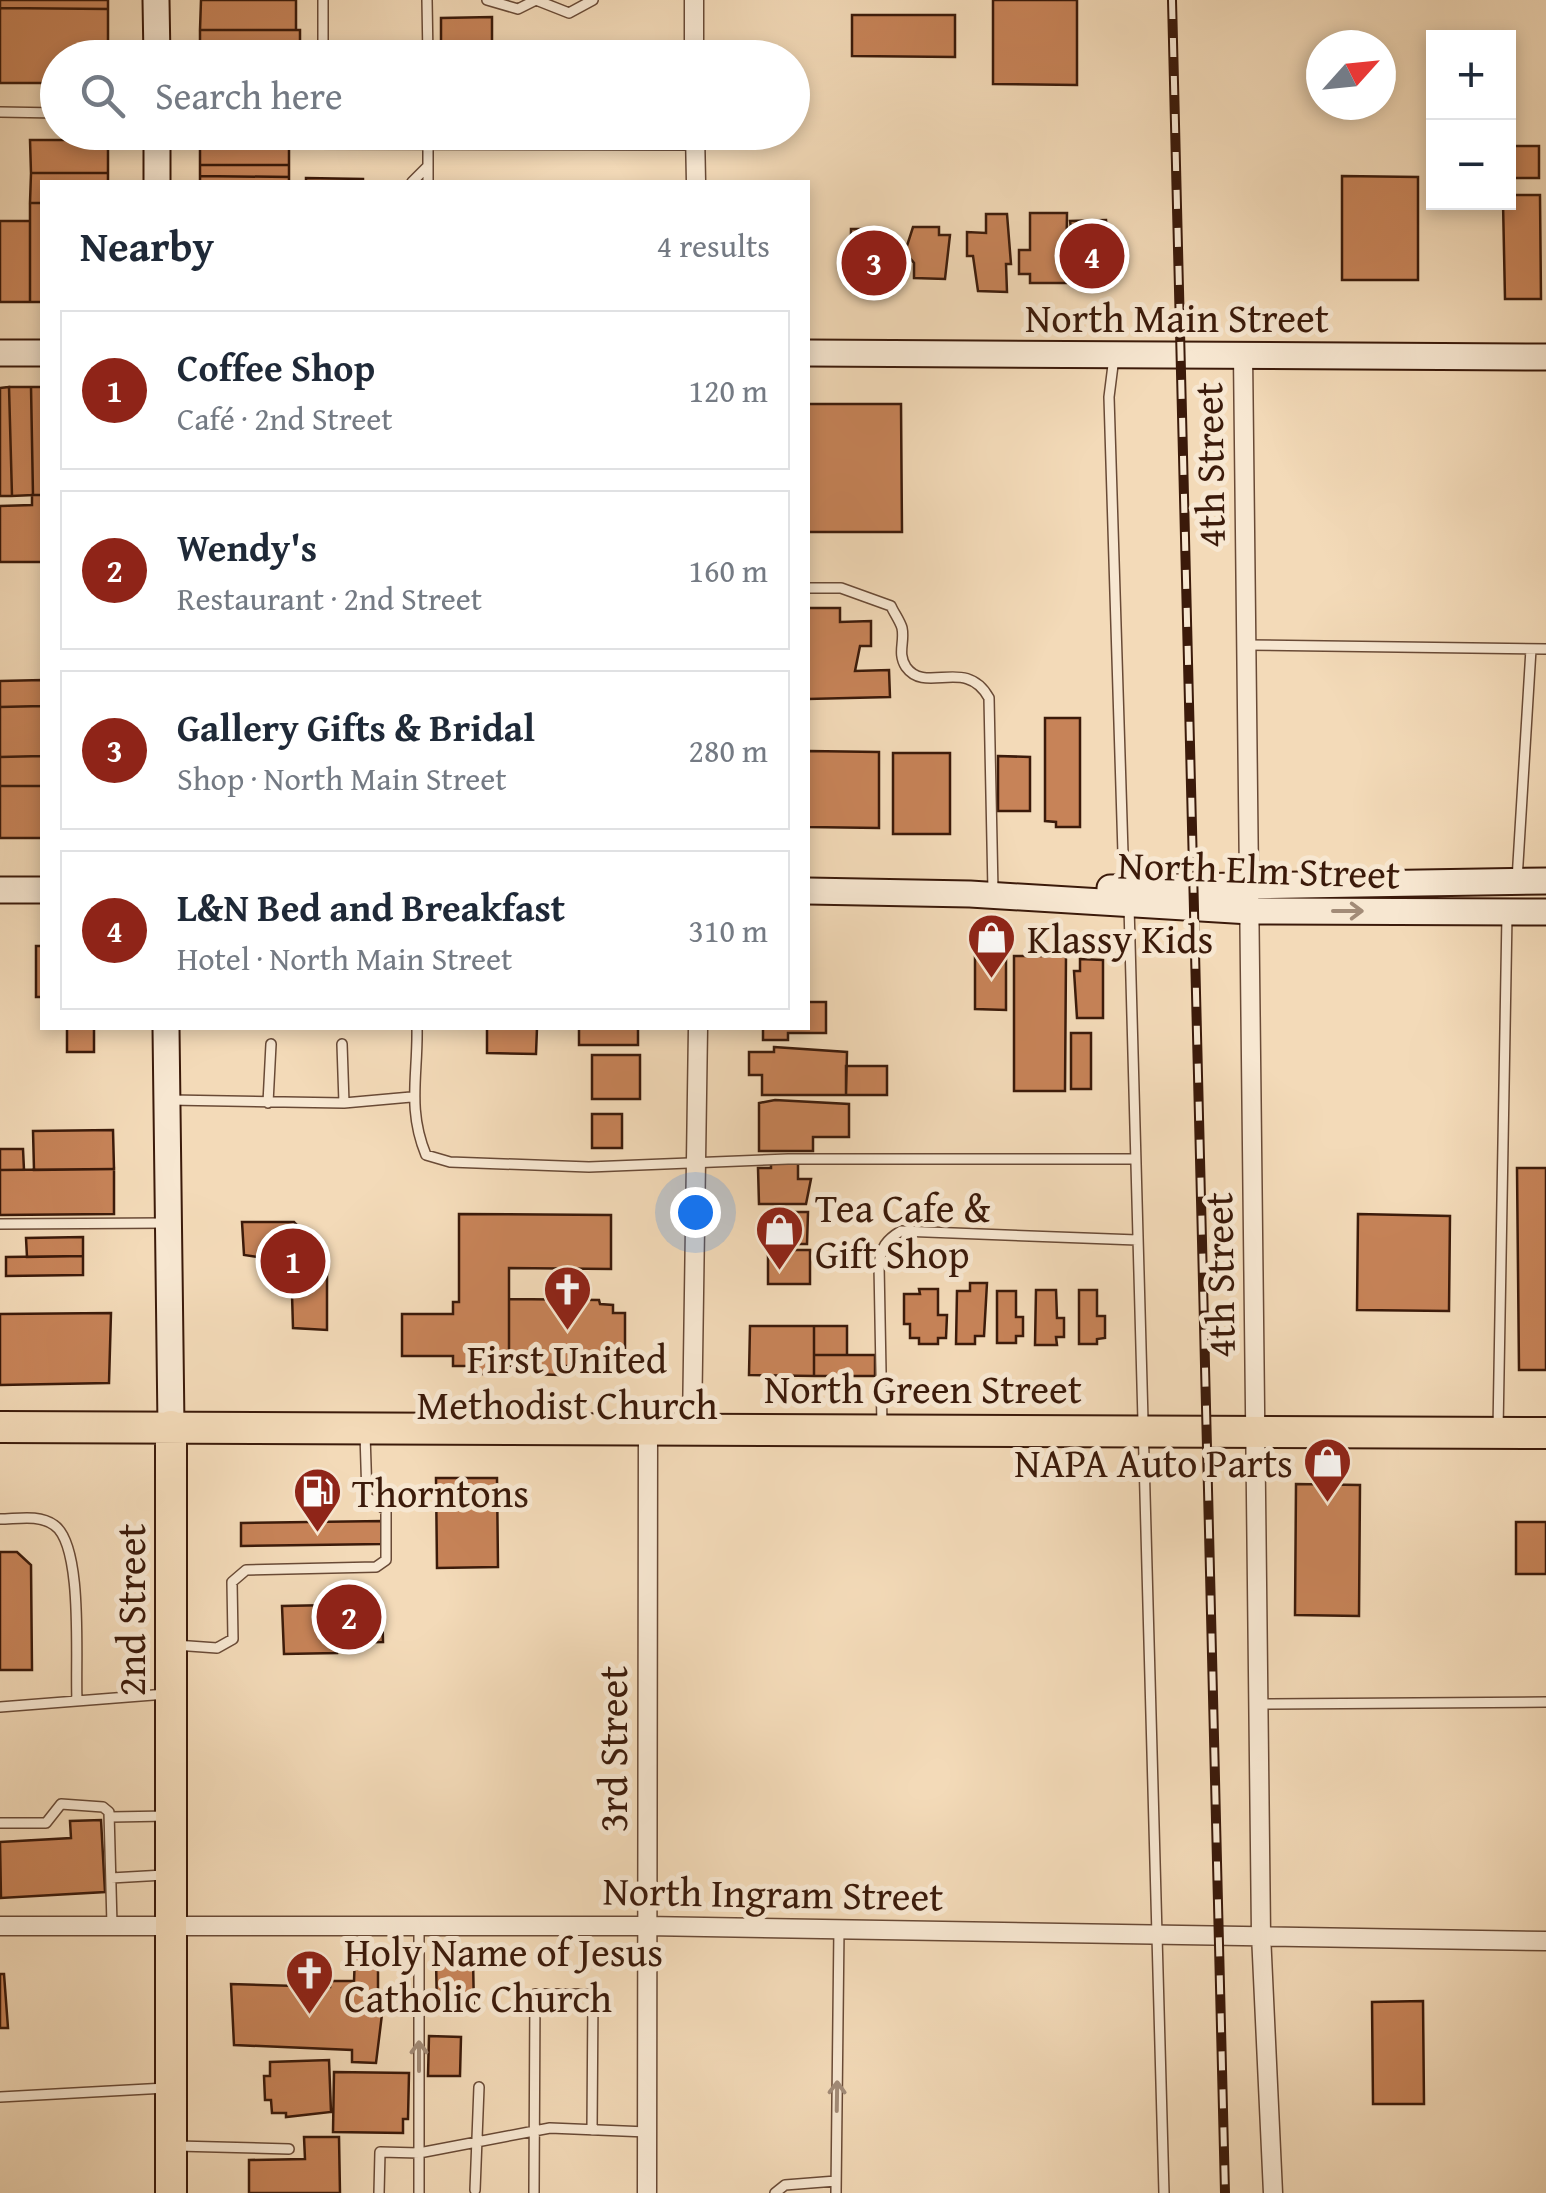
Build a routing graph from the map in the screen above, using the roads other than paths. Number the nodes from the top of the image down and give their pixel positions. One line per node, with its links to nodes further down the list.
1 (156, 0): 8 (street)
2 (323, 0): 9 (lane)
3 (427, 0): 10 (lane)
4 (487, 0): 5 (lane)
5 (536, 0): 6 (lane)
6 (594, 0)
7 (694, 0): 11 (street)
8 (156, 40)
9 (323, 40)
10 (428, 40)
11 (694, 40)
12 (0, 112): 13 (lane)
13 (40, 113)
14 (157, 150): 18 (street)
15 (428, 150): 17 (lane)
16 (695, 150): 21 (street)
17 (428, 166): 19 (lane); 20 (lane)
18 (158, 180)
19 (414, 180)
20 (428, 180)
21 (696, 180)
22 (0, 353): 23 (street)
23 (40, 353)
24 (810, 353): 25 (street, North Main Street)
25 (1114, 354): 26 (street, North Main Street); 39 (lane)
26 (1242, 355): 27 (street, North Main Street); 29 (street, 4th Street)
27 (1546, 357)
28 (810, 588): 38 (lane)
29 (1246, 644): 30 (lane); 33 (street, 4th Street)
30 (1531, 648): 31 (lane); 34 (lane)
31 (1546, 648)
32 (1546, 881): 34 (street, North Elm Street)
33 (1250, 882): 34 (street, North Elm Street); 39 (street, North Elm Street); 40 (street, 4th Street)
34 (1517, 882)
35 (0, 890): 36 (street)
36 (40, 890)
37 (810, 892): 38 (street, North Elm Street)
38 (981, 893): 39 (street, North Elm Street)
39 (1126, 895): 40 (street, North Elm Street); 52 (lane)
40 (1250, 912): 41 (street, North Elm Street, one-way to 41); 64 (street, 4th Street)
41 (1507, 912): 42 (street, North Elm Street); 65 (lane)
42 (1546, 912)
43 (166, 1030): 49 (street, 2nd Street)
44 (417, 1030): 48 (lane)
45 (698, 1030): 53 (street)
46 (270, 1044): 50 (lane)
47 (342, 1044): 51 (lane)
48 (411, 1098): 51 (lane); 53 (lane)
49 (167, 1100): 50 (lane); 54 (street, 2nd Street)
50 (268, 1103): 51 (lane)
51 (344, 1103)
52 (1135, 1159): 53 (lane); 56 (lane)
53 (696, 1165): 60 (street)
54 (169, 1223): 55 (lane); 57 (street, 2nd Street)
55 (0, 1224)
56 (1137, 1240): 62 (lane); 63 (lane)
57 (171, 1426): 58 (main road, North Green Street); 61 (main road, North Green Street); 68 (main road, 2nd Street)
58 (365, 1426): 59 (main road, North Green Street); 68 (lane)
59 (648, 1426): 60 (main road, North Green Street); 83 (street, 3rd Street)
60 (692, 1426): 62 (main road, North Green Street)
61 (0, 1427)
62 (882, 1428): 63 (main road, North Green Street)
63 (1142, 1430): 64 (main road, North Green Street); 85 (lane)
64 (1256, 1430): 65 (main road, North Green Street); 72 (street, 4th Street)
65 (1498, 1432): 66 (main road, North Green Street)
66 (1546, 1433)
67 (0, 1520): 70 (lane)
68 (170, 1645): 69 (main road, 2nd Street)
69 (170, 1694): 70 (lane); 74 (main road, 2nd Street)
70 (76, 1700): 73 (lane)
71 (1546, 1702): 72 (lane)
72 (1258, 1704): 86 (street, 4th Street)
73 (0, 1707)
74 (169, 1816): 75 (lane); 77 (main road, 2nd Street)
75 (111, 1817): 76 (lane); 78 (lane)
76 (0, 1822)
77 (169, 1875): 78 (lane); 80 (main road, 2nd Street)
78 (112, 1878): 79 (lane)
79 (112, 1925): 80 (street, North Ingram Street); 82 (street, North Ingram Street)
80 (169, 1925): 81 (street, North Ingram Street); 89 (main road, 2nd Street)
81 (420, 1925): 83 (street, North Ingram Street); 97 (lane, one-way to 81)
82 (0, 1926)
83 (646, 1926): 84 (street, North Ingram Street); 93 (street, 3rd Street)
84 (839, 1928): 85 (street, North Ingram Street); 98 (lane, one-way to 84)
85 (1156, 1933): 86 (street, North Ingram Street); 107 (lane)
86 (1261, 1934): 87 (street, North Ingram Street); 108 (street, 4th Street)
87 (1546, 1941)
88 (480, 2087): 94 (lane)
89 (169, 2088): 90 (lane); 95 (main road, 2nd Street)
90 (0, 2097)
91 (534, 2130): 92 (lane); 92 (lane); 94 (lane); 100 (lane)
92 (592, 2130): 93 (lane)
93 (646, 2132): 104 (street, 3rd Street)
94 (476, 2142): 97 (lane); 99 (lane)
95 (170, 2146): 96 (lane); 101 (main road, 2nd Street)
96 (289, 2149)
97 (419, 2154): 102 (lane); 103 (lane)
98 (836, 2181): 105 (lane); 106 (lane)
99 (475, 2190)
100 (534, 2192)
101 (170, 2193)
102 (380, 2193)
103 (418, 2193)
104 (647, 2193)
105 (775, 2193)
106 (836, 2193)
107 (1164, 2193)
108 (1273, 2193)

